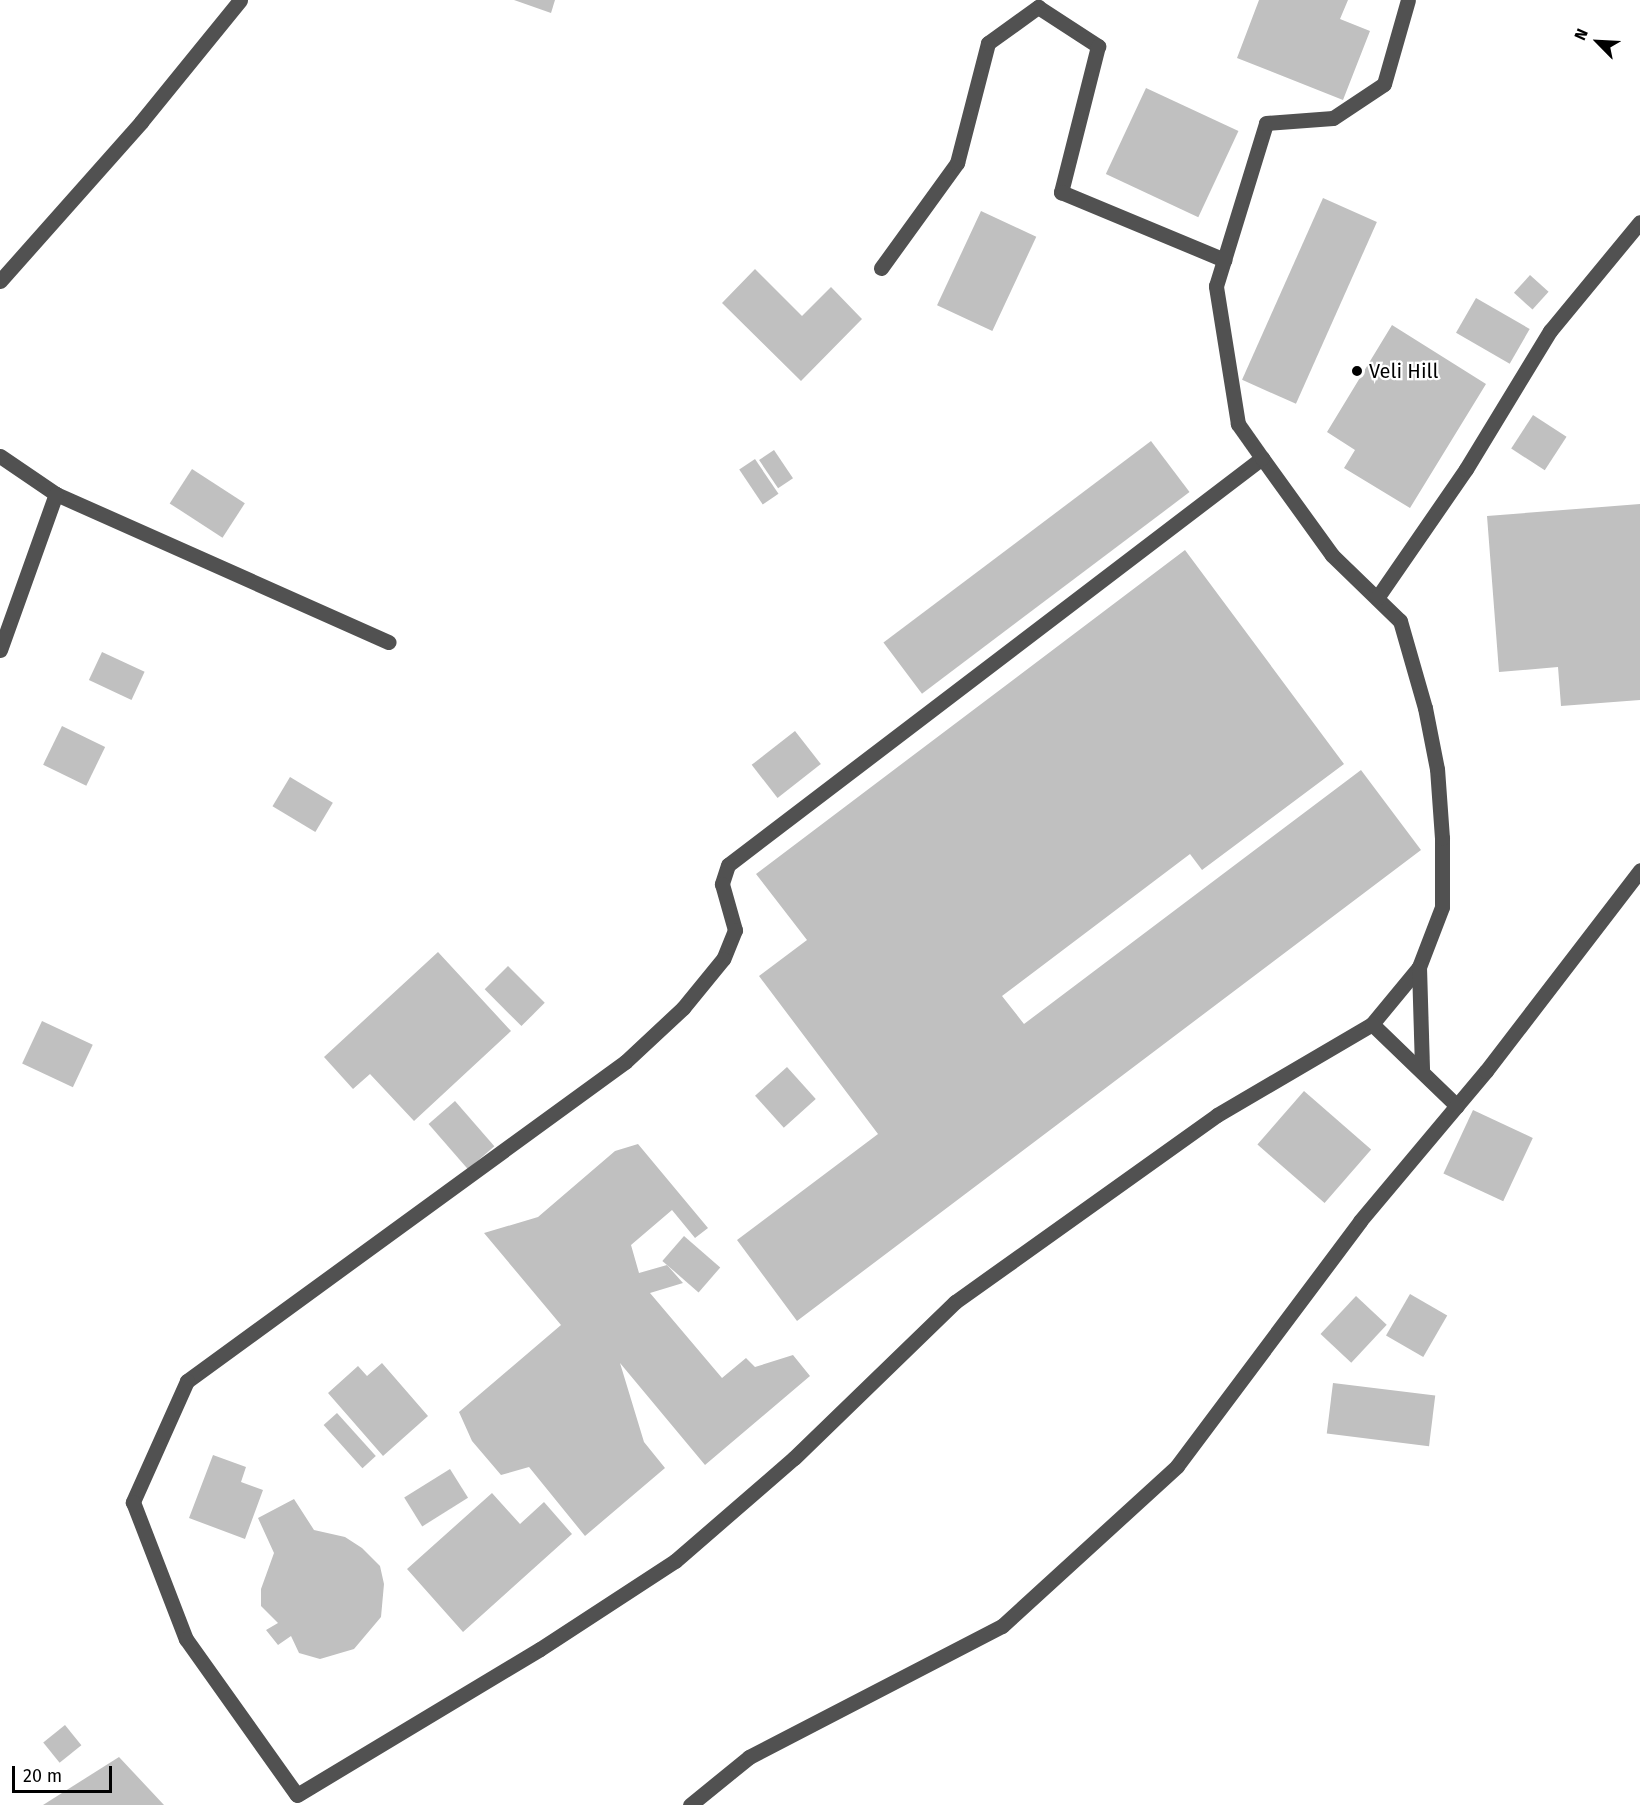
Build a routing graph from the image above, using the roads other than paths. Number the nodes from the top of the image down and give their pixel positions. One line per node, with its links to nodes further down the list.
1 (240, 0): 6 (street)
2 (1408, 0): 4 (street)
3 (1640, 222): 10 (street)
4 (1224, 260): 5 (street); 8 (street)
5 (881, 268)
6 (0, 281)
7 (0, 456): 9 (street)
8 (1262, 458): 10 (street); 15 (street)
9 (56, 494): 11 (street); 12 (street)
10 (1377, 598): 14 (street)
11 (389, 642)
12 (0, 650)
13 (1640, 870): 17 (street)
14 (1419, 967): 15 (street); 16 (street)
15 (1372, 1024): 16 (street)
16 (1422, 1069): 17 (street)
17 (1456, 1107): 18 (street)
18 (690, 1805)

